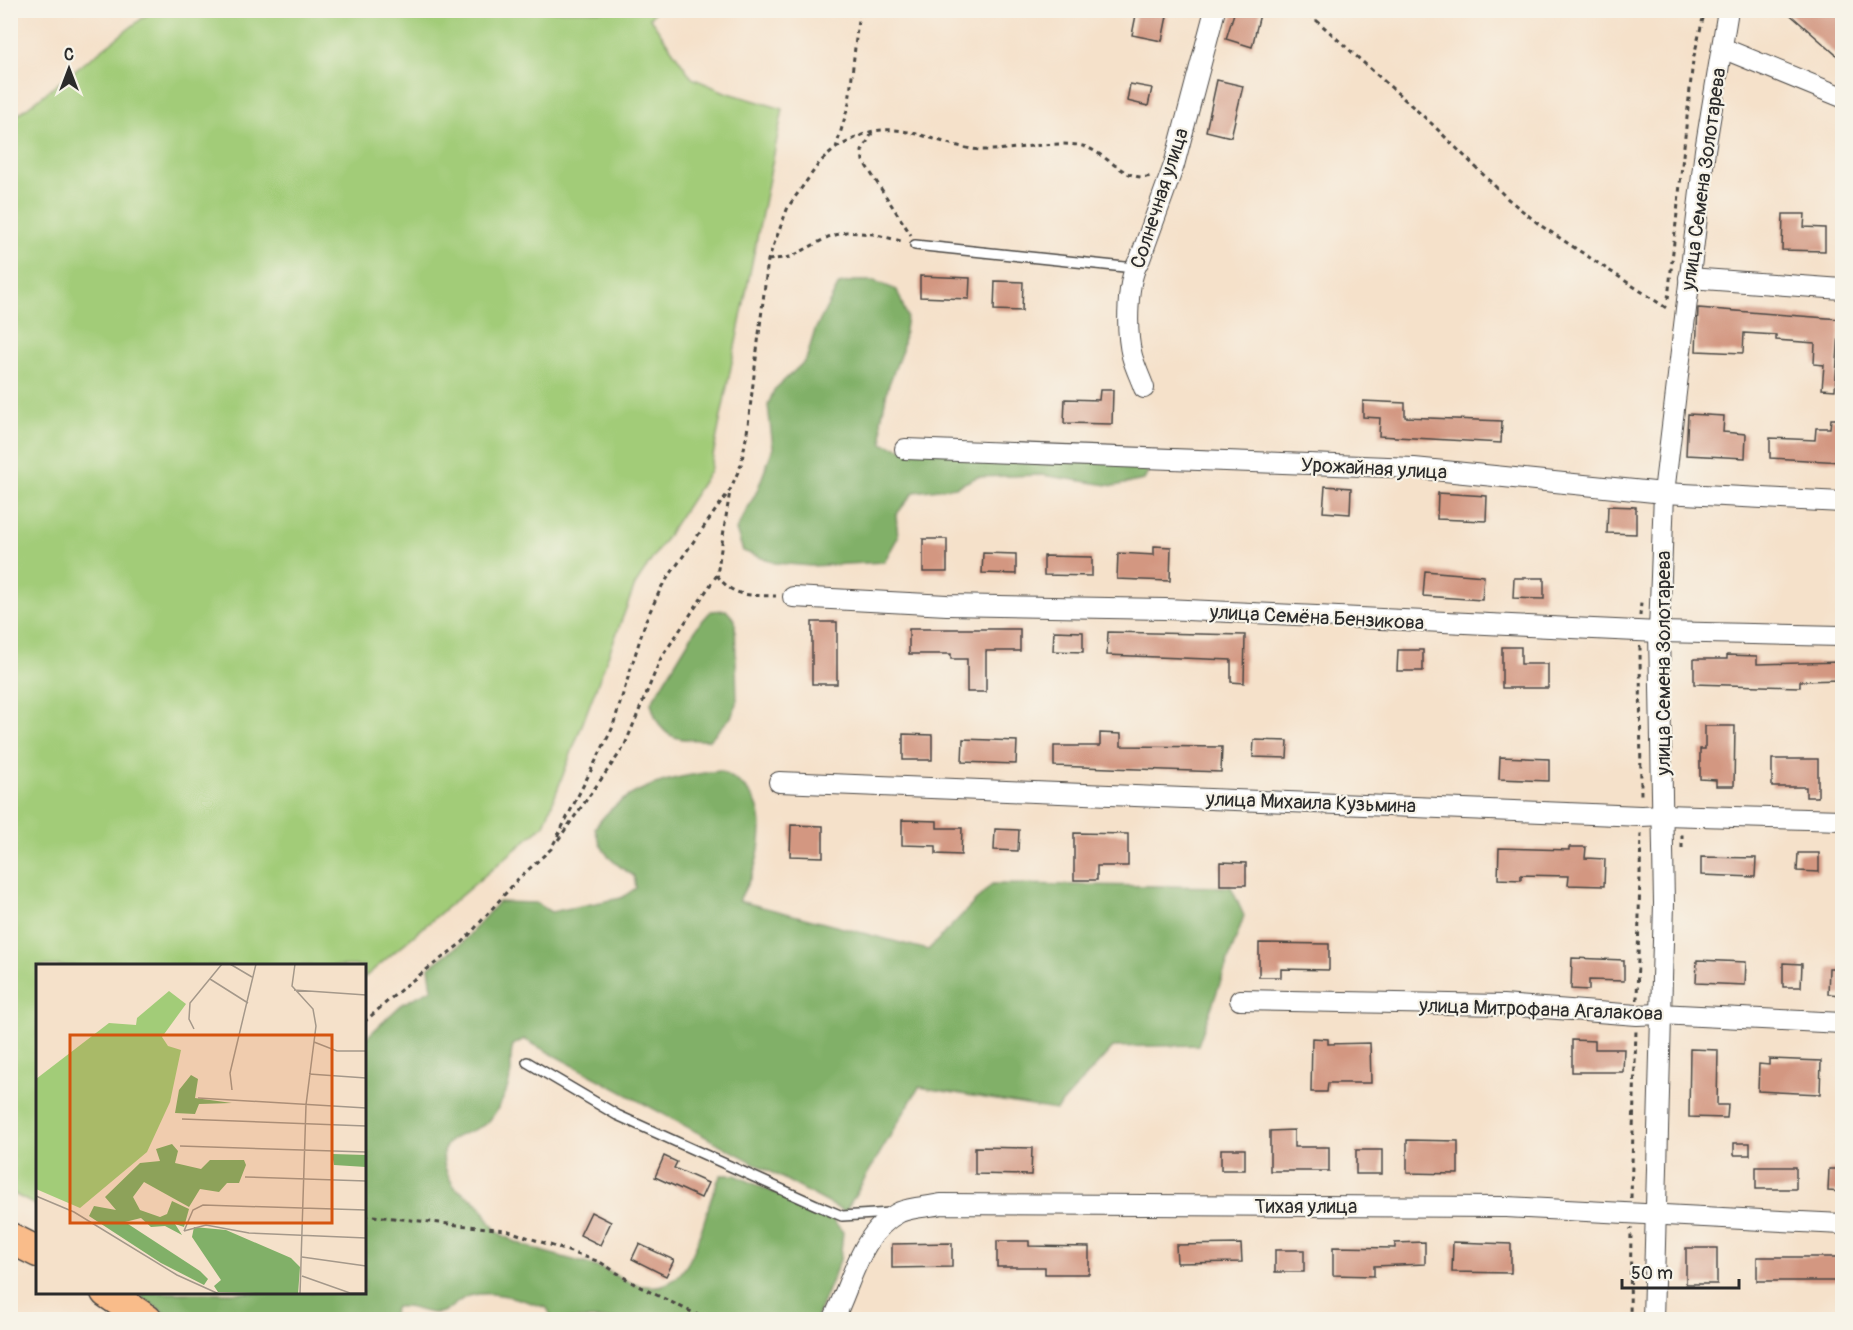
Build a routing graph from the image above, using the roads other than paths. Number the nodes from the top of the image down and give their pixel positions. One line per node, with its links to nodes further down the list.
1 (1215, 10): 6 (street, Солнечная улица)
2 (1728, 10): 3 (street, улица Семена Золотарева)
3 (1722, 48): 4 (street); 7 (street, улица Семена Золотарева)
4 (1842, 97)
5 (915, 245): 6 (lane)
6 (1134, 268): 9 (street, Солнечная улица)
7 (1689, 278): 8 (street); 11 (street, улица Семена Золотарева)
8 (1842, 289)
9 (1144, 388)
10 (905, 449): 11 (street, Урожайная улица)
11 (1664, 494): 12 (street, Урожайная улица); 14 (street, улица Семена Золотарева)
12 (1842, 502)
13 (792, 597): 14 (street, улица Семёна Бензикова)
14 (1659, 632): 15 (street, улица Семёна Бензикова); 17 (street, улица Семена Золотарева)
15 (1842, 636)
16 (779, 782): 17 (street, улица Михаила Кузьмина)
17 (1664, 814): 18 (street, улица Михаила Кузьмина); 20 (street, улица Семена Золотарева)
18 (1842, 820)
19 (1240, 1000): 20 (street, улица Митрофана Агалакова)
20 (1659, 1014): 21 (street, улица Митрофана Агалакова); 24 (street, улица Семена Золотарева)
21 (1842, 1023)
22 (527, 1062): 23 (lane)
23 (902, 1211): 24 (street, Тихая улица); 30 (street, Тихая улица)
24 (1654, 1216): 25 (street, Тихая улица); 31 (street, улица Семена Золотарева)
25 (1842, 1224)
26 (10, 1238): 27 (main road)
27 (36, 1251)
28 (108, 1294): 29 (main road)
29 (147, 1320)
30 (833, 1320)
31 (1653, 1320)

